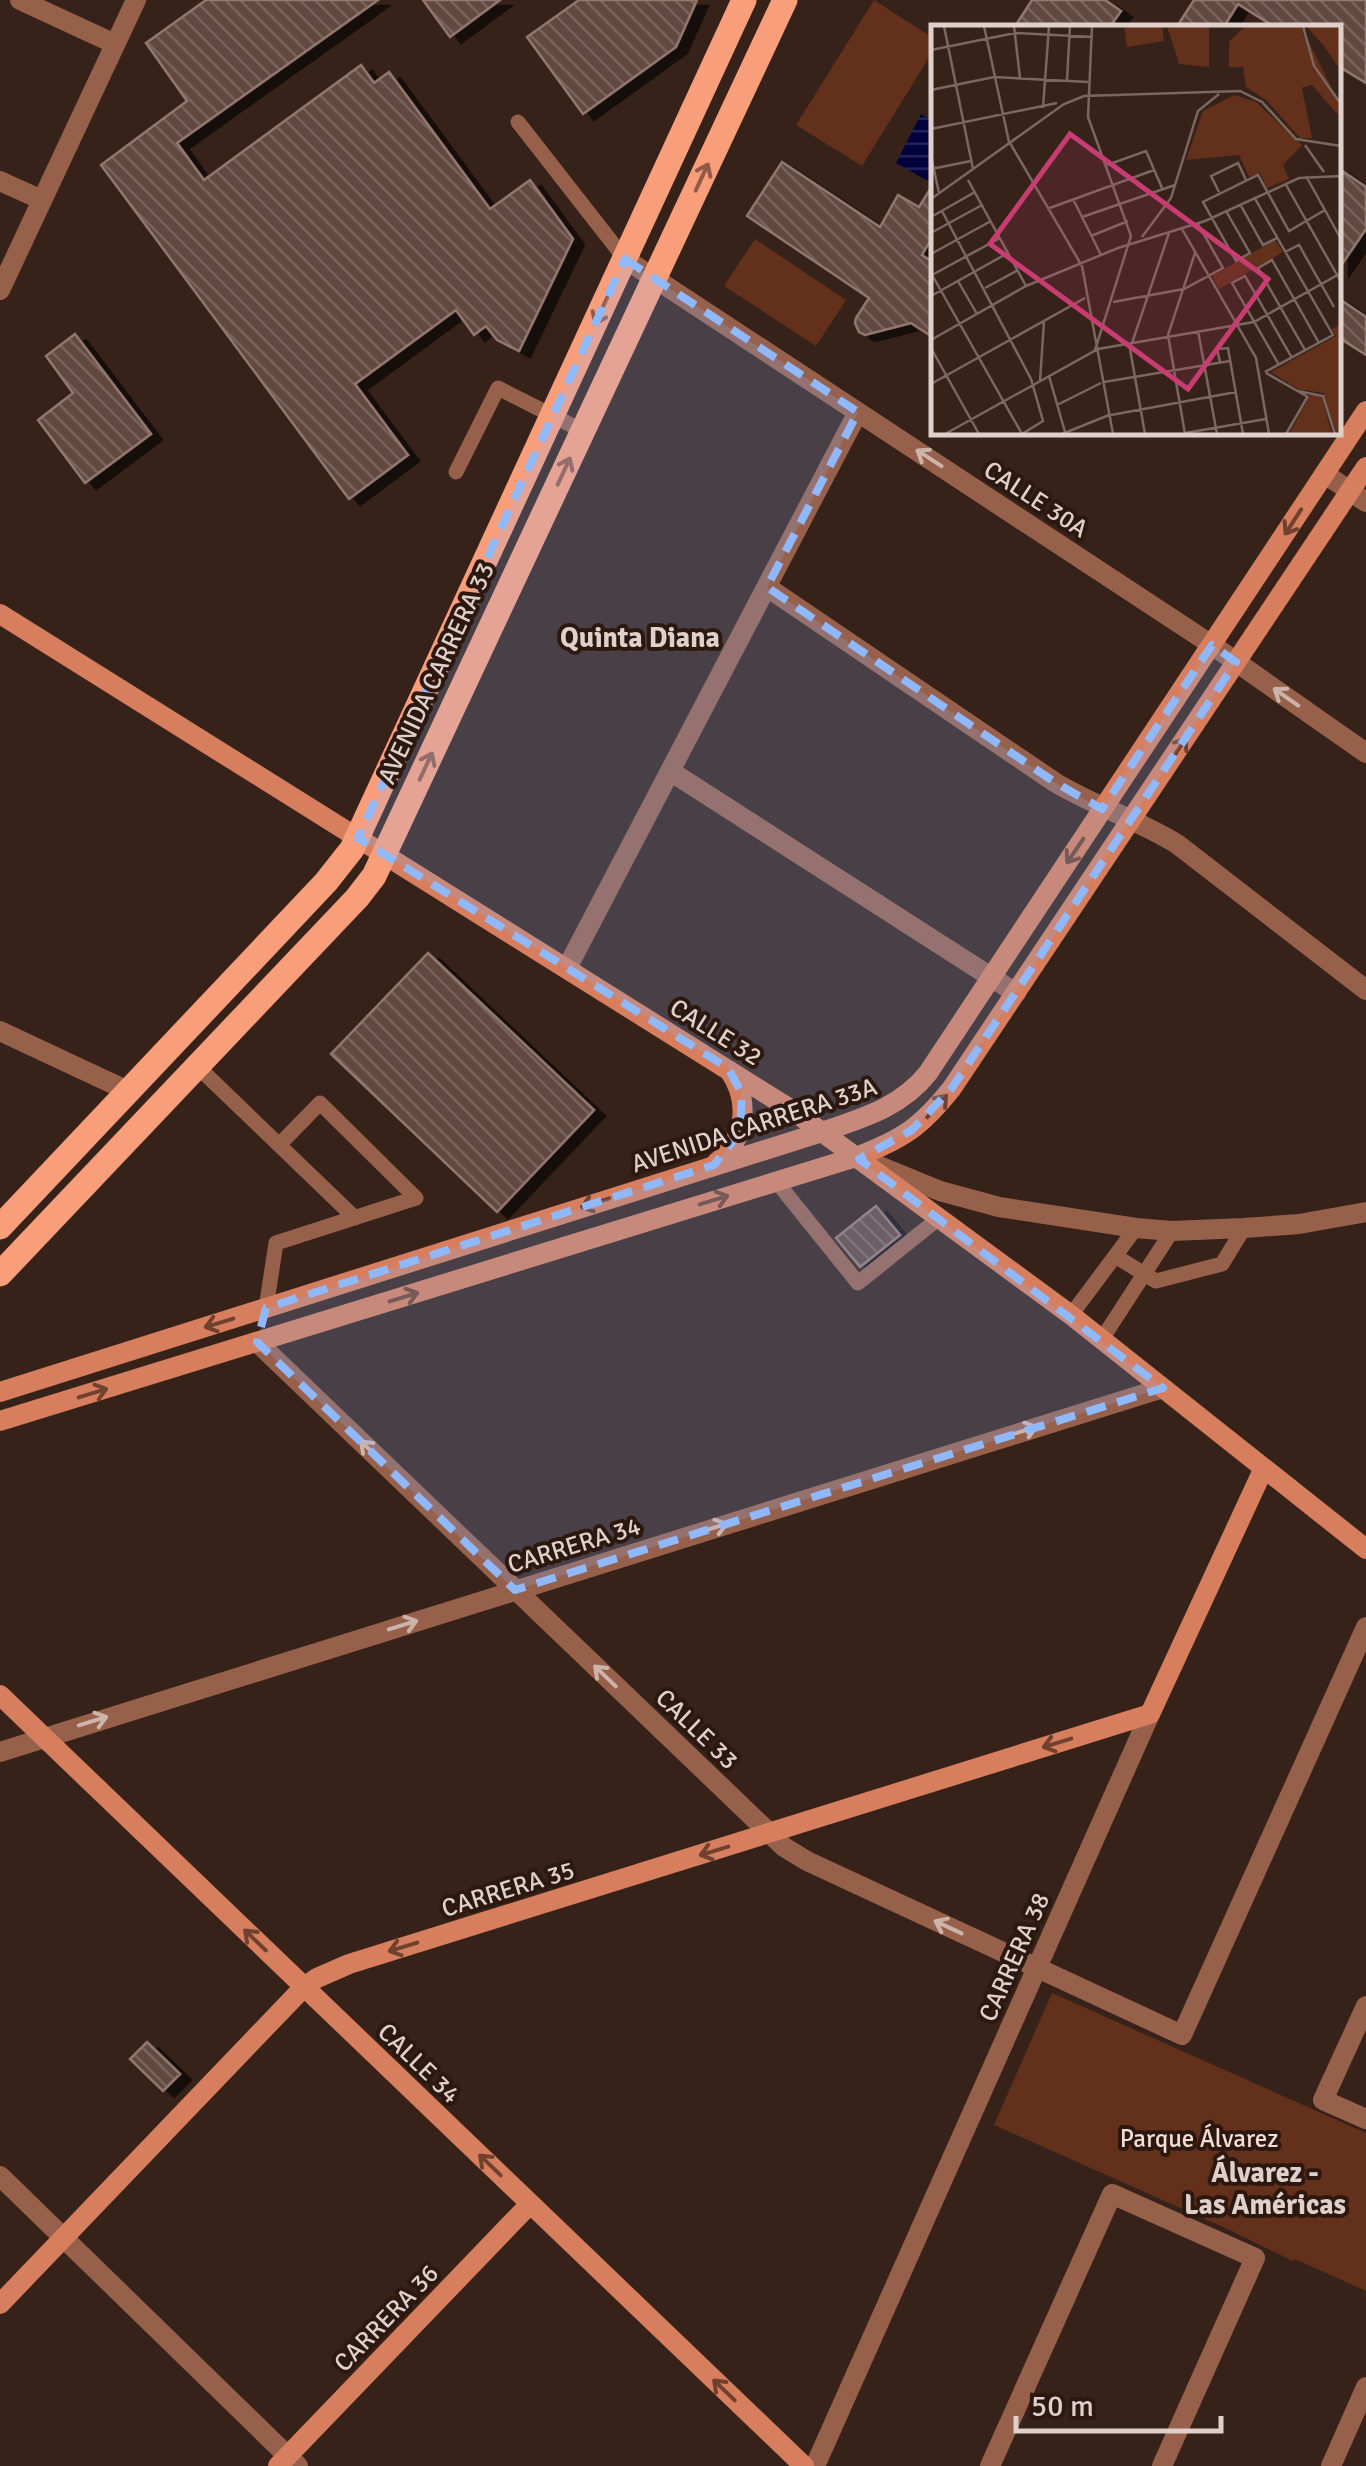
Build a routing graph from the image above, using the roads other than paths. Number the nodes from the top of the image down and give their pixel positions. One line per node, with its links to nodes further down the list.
1 (20, 0): 5 (street)
2 (136, 0): 5 (street)
3 (744, 0): 9 (main road, AVENIDA CARRERA 33)
4 (785, 0): 10 (main road, AVENIDA CARRERA 33, one-way to 4)
5 (115, 44): 8 (street)
6 (518, 122): 9 (lane)
7 (0, 181): 8 (street)
8 (42, 200): 11 (street)
9 (625, 259): 10 (street, CALLE 30A); 14 (main road, AVENIDA CARRERA 33, one-way to 14)
10 (654, 278): 13 (street, CALLE 30A); 15 (main road, AVENIDA CARRERA 33)
11 (0, 290)
12 (1366, 411): 18 (street, AVENIDA CARRERA 33A)
13 (858, 412): 20 (street); 22 (street, CALLE 30A, one-way to 13)
14 (553, 416): 15 (lane); 17 (lane); 28 (main road, AVENIDA CARRERA 33)
15 (583, 431): 29 (main road, AVENIDA CARRERA 33, one-way to 15)
16 (1366, 467): 19 (street)
17 (456, 472)
18 (1324, 474): 19 (street); 22 (street, AVENIDA CARRERA 33A, one-way to 22)
19 (1358, 497): 23 (street)
20 (767, 587): 25 (street); 26 (street)
21 (0, 614): 28 (street, CALLE 32)
22 (1212, 644): 23 (street, CALLE 30A); 26 (street, AVENIDA CARRERA 33A)
23 (1236, 662): 24 (street, CALLE 30A, one-way to 23); 27 (street, one-way to 23)
24 (1366, 753)
25 (670, 771): 30 (street); 31 (street)
26 (1104, 807): 27 (street); 31 (street, AVENIDA CARRERA 33A, one-way to 31)
27 (1131, 820): 32 (street); 33 (street)
28 (358, 838): 29 (street, CALLE 32); 37 (main road, AVENIDA CARRERA 33)
29 (384, 854): 30 (street, CALLE 32); 35 (main road, AVENIDA CARRERA 33)
30 (567, 968): 36 (street, CALLE 32)
31 (991, 978): 33 (street); 38 (street, AVENIDA CARRERA 33A)
32 (1366, 990)
33 (1016, 994): 40 (street, one-way to 33)
34 (0, 1031): 37 (street)
35 (197, 1066): 39 (lane); 51 (main road, AVENIDA CARRERA 33)
36 (728, 1068): 38 (street, CALLE 32); 41 (street)
37 (128, 1091): 46 (main road, AVENIDA CARRERA 33)
38 (822, 1132): 40 (street, CALLE 32); 41 (street, AVENIDA CARRERA 33A)
39 (279, 1145): 44 (lane); 44 (lane)
40 (856, 1156): 42 (street); 45 (street, CALLE 32); 47 (street)
41 (714, 1166): 53 (street, AVENIDA CARRERA 33A, one-way to 53)
42 (776, 1181): 45 (lane); 56 (street, one-way to 42)
43 (1366, 1212): 48 (street)
44 (355, 1218): 53 (lane)
45 (939, 1218): 54 (street, CALLE 32)
46 (0, 1227)
47 (1136, 1228): 49 (street); 50 (lane)
48 (1244, 1228): 49 (street); 52 (lane)
49 (1172, 1232): 52 (lane)
50 (1115, 1256): 52 (lane); 54 (lane)
51 (0, 1274)
52 (1144, 1274): 55 (lane)
53 (266, 1308): 56 (street); 58 (street, AVENIDA CARRERA 33A, one-way to 58)
54 (1071, 1314): 55 (street, CALLE 32)
55 (1102, 1339): 57 (street, CALLE 32)
56 (257, 1342): 59 (street, one-way to 56); 62 (street, CALLE 33, one-way to 56)
57 (1162, 1388): 60 (street, CALLE 32); 62 (street, CARRERA 34, one-way to 57)
58 (0, 1392)
59 (0, 1422)
60 (1263, 1470): 61 (street, CALLE 32); 65 (street, CARRERA 38)
61 (1366, 1550)
62 (516, 1590): 66 (street, CARRERA 34, one-way to 62); 68 (street, CALLE 33, one-way to 62)
63 (1366, 1627): 69 (street, CALLE 33)
64 (0, 1695): 66 (street, CALLE 34)
65 (1150, 1714): 68 (street, CARRERA 35, one-way to 68); 69 (street, CARRERA 38)
66 (44, 1736): 67 (street, CARRERA 34); 70 (street, CALLE 34, one-way to 66)
67 (0, 1752)
68 (770, 1833): 69 (street, CALLE 33, one-way to 68); 70 (street, CARRERA 35, one-way to 70)
69 (1036, 1969): 80 (street, CARRERA 38)
70 (304, 1987): 74 (street, CALLE 34, one-way to 70); 75 (street, CARRERA 35)
71 (1366, 2006): 72 (street)
72 (1366, 2119)
73 (0, 2176): 75 (street)
74 (530, 2204): 78 (street, CARRERA 36); 79 (street, CALLE 34, one-way to 74)
75 (64, 2238): 76 (street, CARRERA 35); 78 (street)
76 (0, 2304)
77 (1366, 2388): 83 (street)
78 (288, 2463)
79 (804, 2466)
80 (815, 2466)
81 (990, 2466): 82 (street)
82 (1162, 2466)
83 (1330, 2466)

